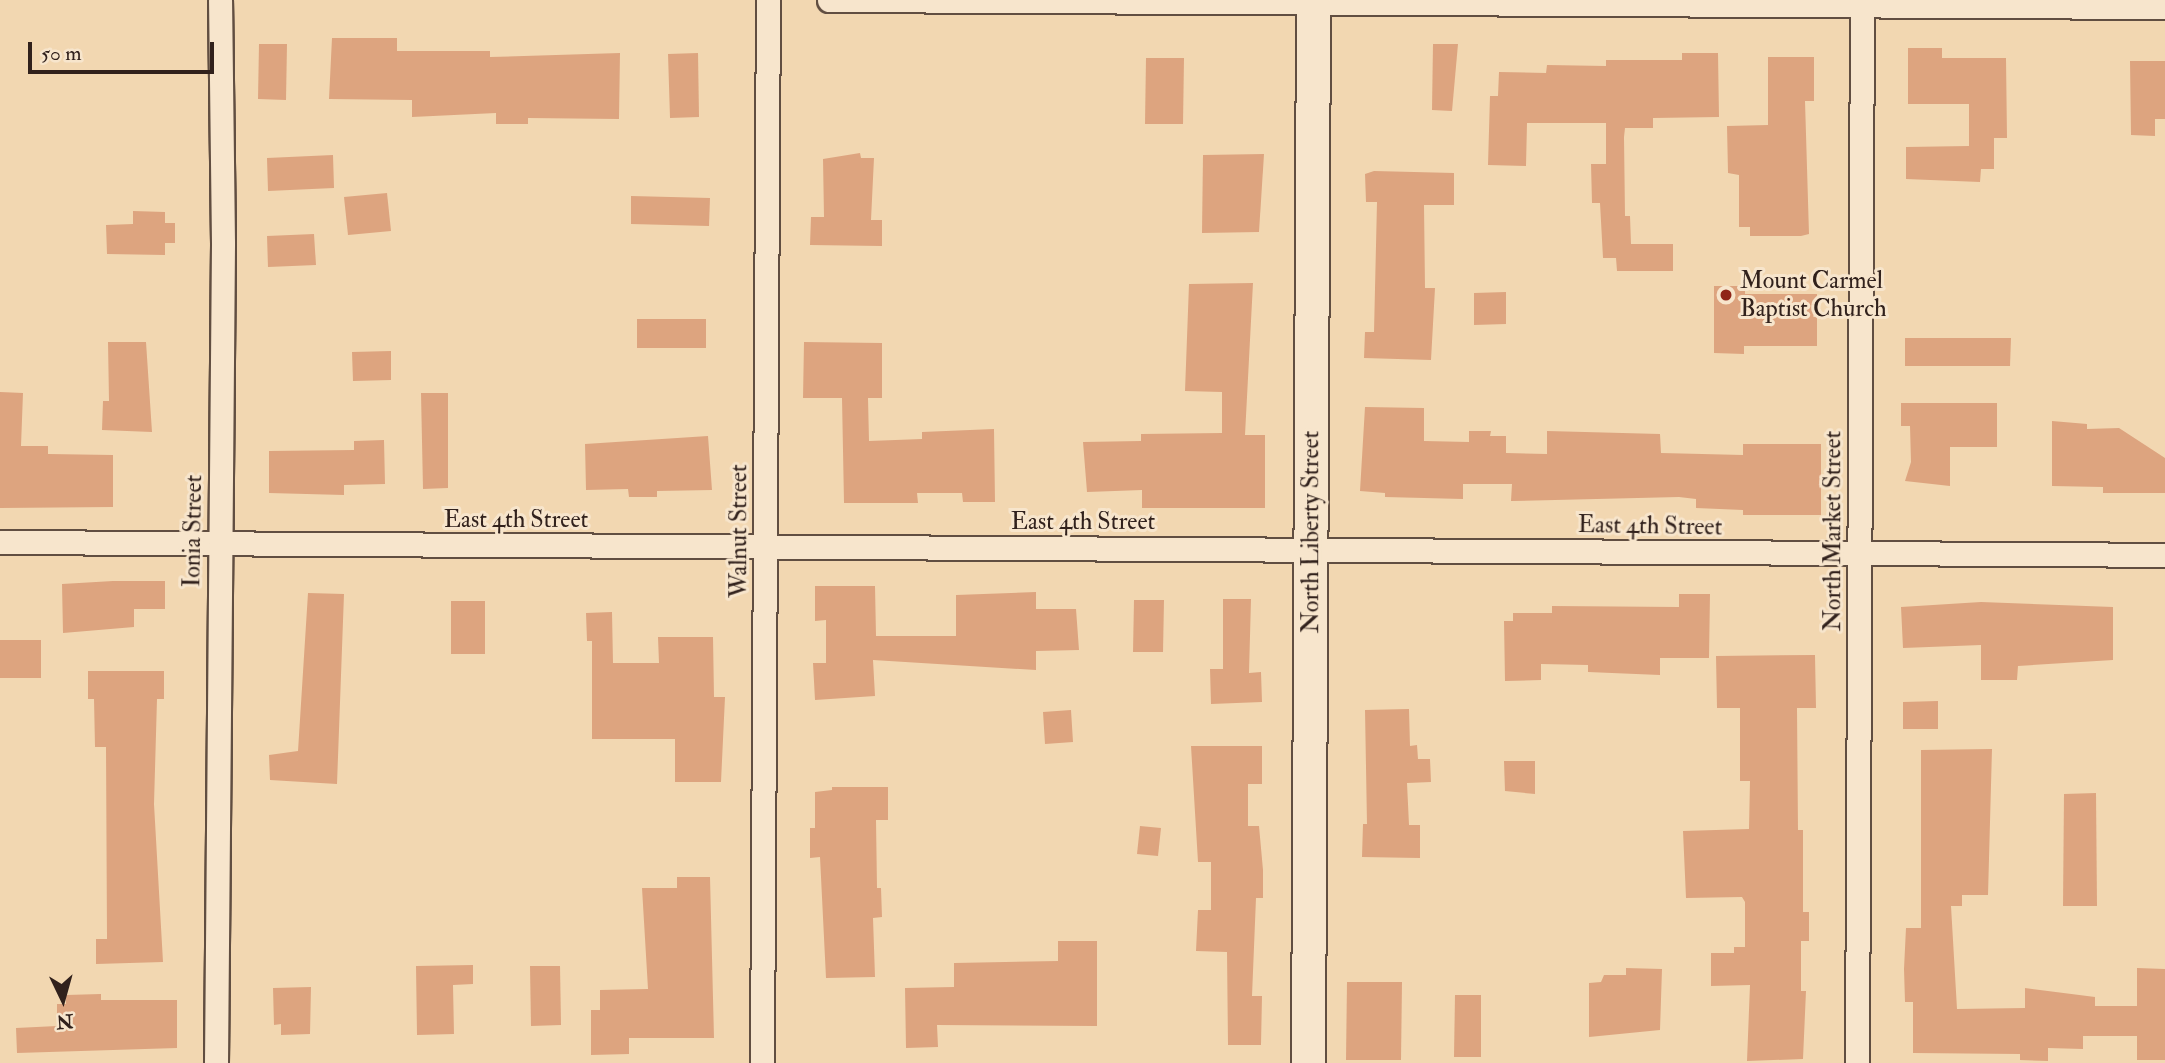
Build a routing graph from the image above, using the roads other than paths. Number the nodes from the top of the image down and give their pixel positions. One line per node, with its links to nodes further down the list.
1 (220, 0): 8 (street, Ionia Street)
2 (768, 0): 9 (street, Walnut Street)
3 (829, 0): 4 (street)
4 (1313, 2): 5 (street); 10 (street, North Liberty Street)
5 (1862, 2): 6 (street); 11 (street, North Market Street)
6 (2165, 6)
7 (0, 542): 8 (street, East 4th Street)
8 (218, 544): 9 (street, East 4th Street); 13 (street, Ionia Street)
9 (765, 548): 10 (street, East 4th Street); 14 (street, Walnut Street)
10 (1311, 549): 11 (street, East 4th Street); 15 (street, North Liberty Street)
11 (1859, 554): 12 (street, East 4th Street); 16 (street, North Market Street)
12 (2165, 555)
13 (216, 1063)
14 (762, 1063)
15 (1308, 1063)
16 (1857, 1063)

